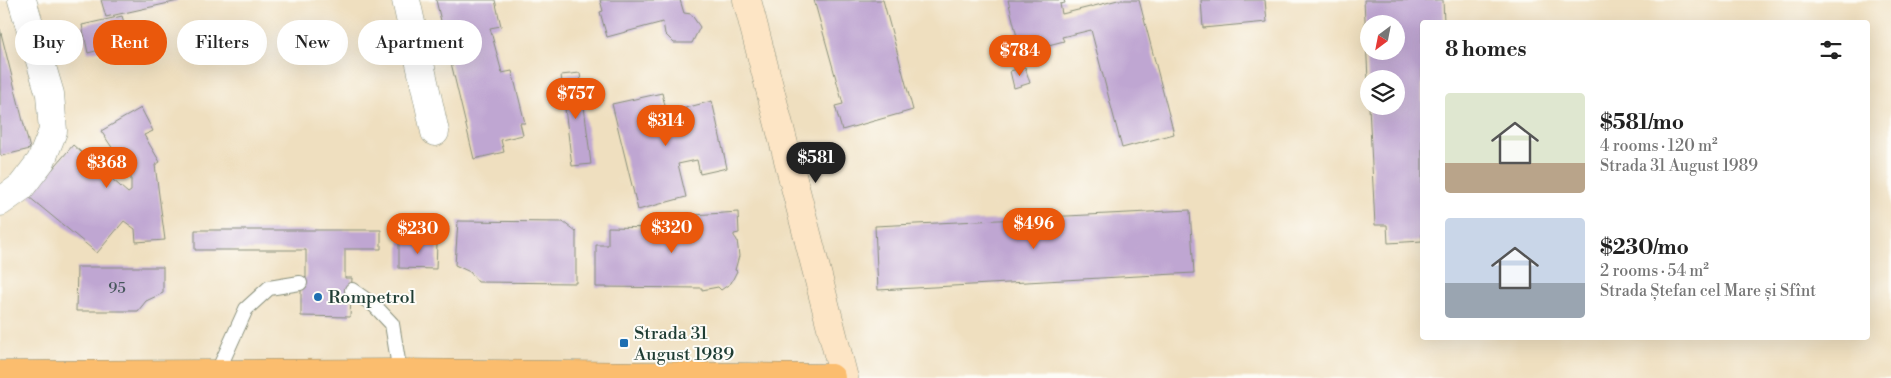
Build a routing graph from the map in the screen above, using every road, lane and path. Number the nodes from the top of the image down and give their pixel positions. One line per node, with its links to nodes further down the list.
1 (22, 0): 5 (street)
2 (406, 0): 4 (street)
3 (747, 0): 12 (main road)
4 (436, 132)
5 (0, 202)
6 (300, 283): 8 (lane)
7 (352, 290): 9 (lane)
8 (217, 373): 9 (main road); 10 (main road)
9 (400, 373): 11 (main road)
10 (0, 375)
11 (831, 378)
12 (844, 378)

